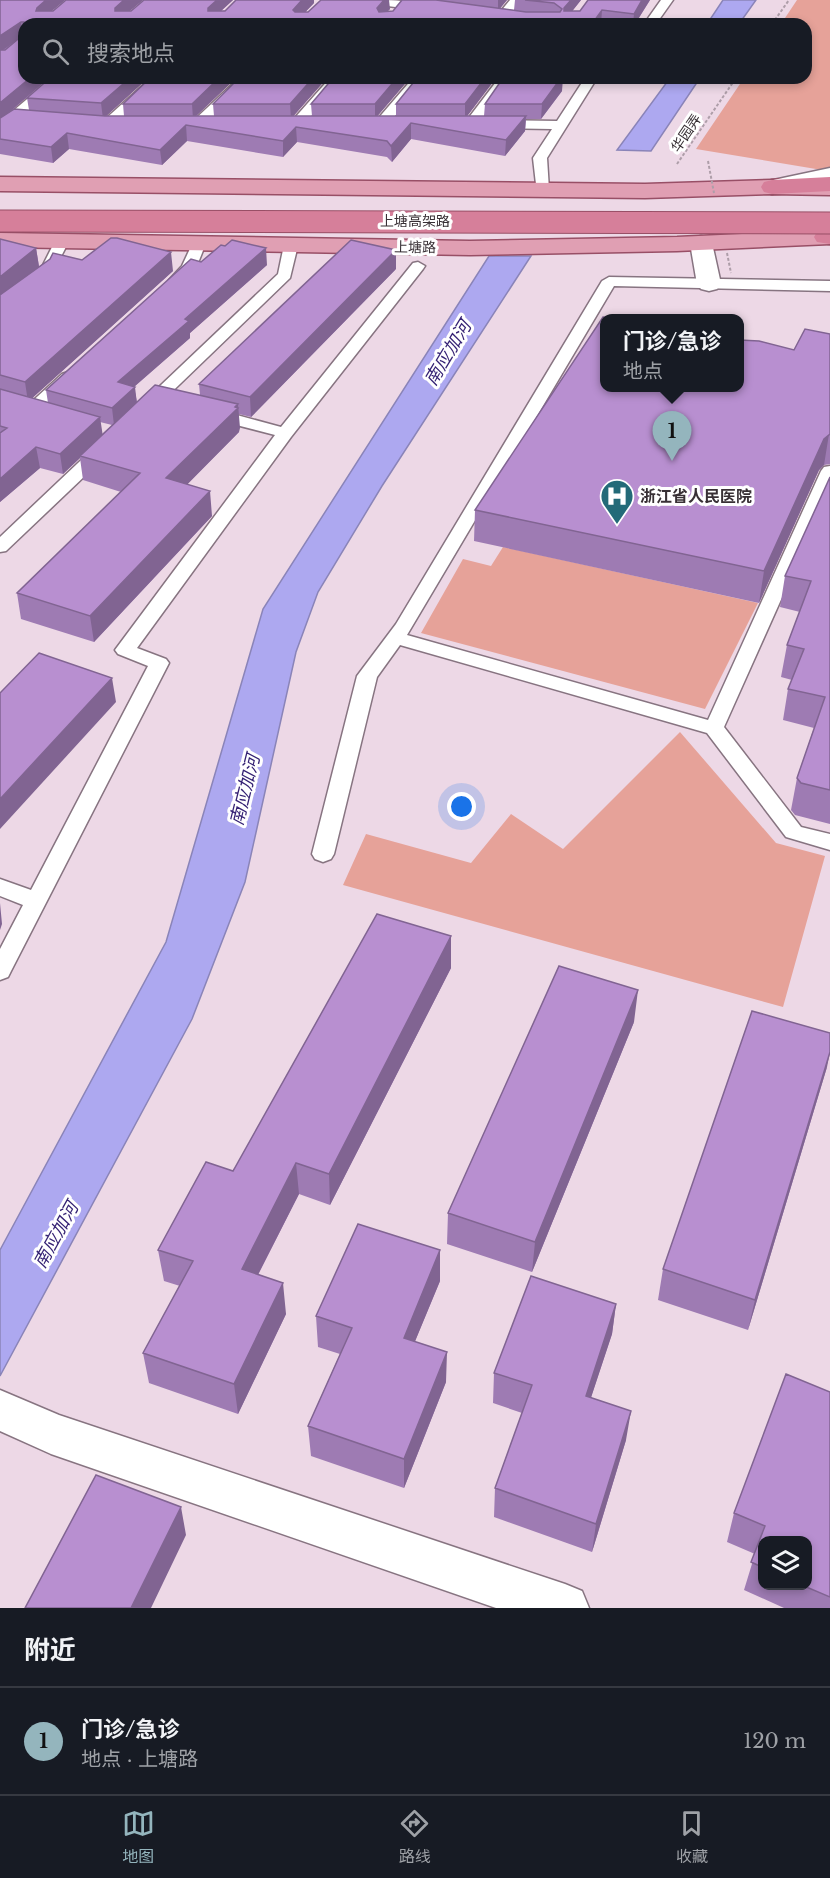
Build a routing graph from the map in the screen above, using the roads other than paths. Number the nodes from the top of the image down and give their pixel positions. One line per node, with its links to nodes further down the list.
1 (371, 0): 4 (lane)
2 (516, 0): 7 (lane)
3 (667, 0): 8 (lane)
4 (402, 4): 5 (lane); 6 (lane)
5 (443, 10)
6 (391, 17)
7 (502, 17)
8 (654, 18)
9 (53, 84): 16 (lane)
10 (151, 84): 20 (lane)
11 (239, 84): 21 (lane)
12 (331, 84): 18 (lane)
13 (414, 84): 19 (lane)
14 (500, 84): 22 (lane)
15 (587, 84): 22 (lane)
16 (12, 118): 17 (lane); 23 (lane)
17 (36, 120)
18 (321, 124)
19 (403, 124)
20 (129, 125)
21 (218, 125)
22 (561, 125): 28 (lane)
23 (0, 129)
24 (830, 174): 27 (street)
25 (0, 184): 28 (main road)
26 (830, 186): 27 (main road)
27 (772, 187): 28 (main road)
28 (542, 190)
29 (0, 205): 30 (highway, 上塘高架路)
30 (830, 206)
31 (0, 221): 32 (highway, 上塘高架路, bridge)
32 (829, 235): 36 (main road, 上塘路)
33 (0, 240): 34 (main road, 上塘路)
34 (63, 241): 35 (main road, 上塘路); 42 (lane)
35 (199, 243): 37 (main road, 上塘路); 41 (lane)
36 (701, 243): 37 (main road, 上塘路); 39 (street)
37 (291, 245): 44 (lane)
38 (418, 266): 51 (lane)
39 (709, 284): 40 (lane); 55 (lane)
40 (830, 286)
41 (163, 291)
42 (0, 309)
43 (76, 370): 47 (lane)
44 (156, 399): 45 (lane); 50 (lane)
45 (177, 404)
46 (14, 405): 47 (lane)
47 (32, 410): 49 (lane)
48 (199, 410): 51 (lane)
49 (54, 416)
50 (133, 420)
51 (285, 433): 60 (lane)
52 (118, 434): 54 (lane)
53 (830, 471): 56 (lane)
54 (0, 547)
55 (395, 638): 56 (lane); 58 (lane)
56 (714, 728): 57 (lane)
57 (830, 842)
58 (323, 854)
59 (0, 887): 60 (lane)
60 (36, 901): 61 (lane)
61 (0, 971)
62 (0, 1410): 63 (street)
63 (565, 1608)

